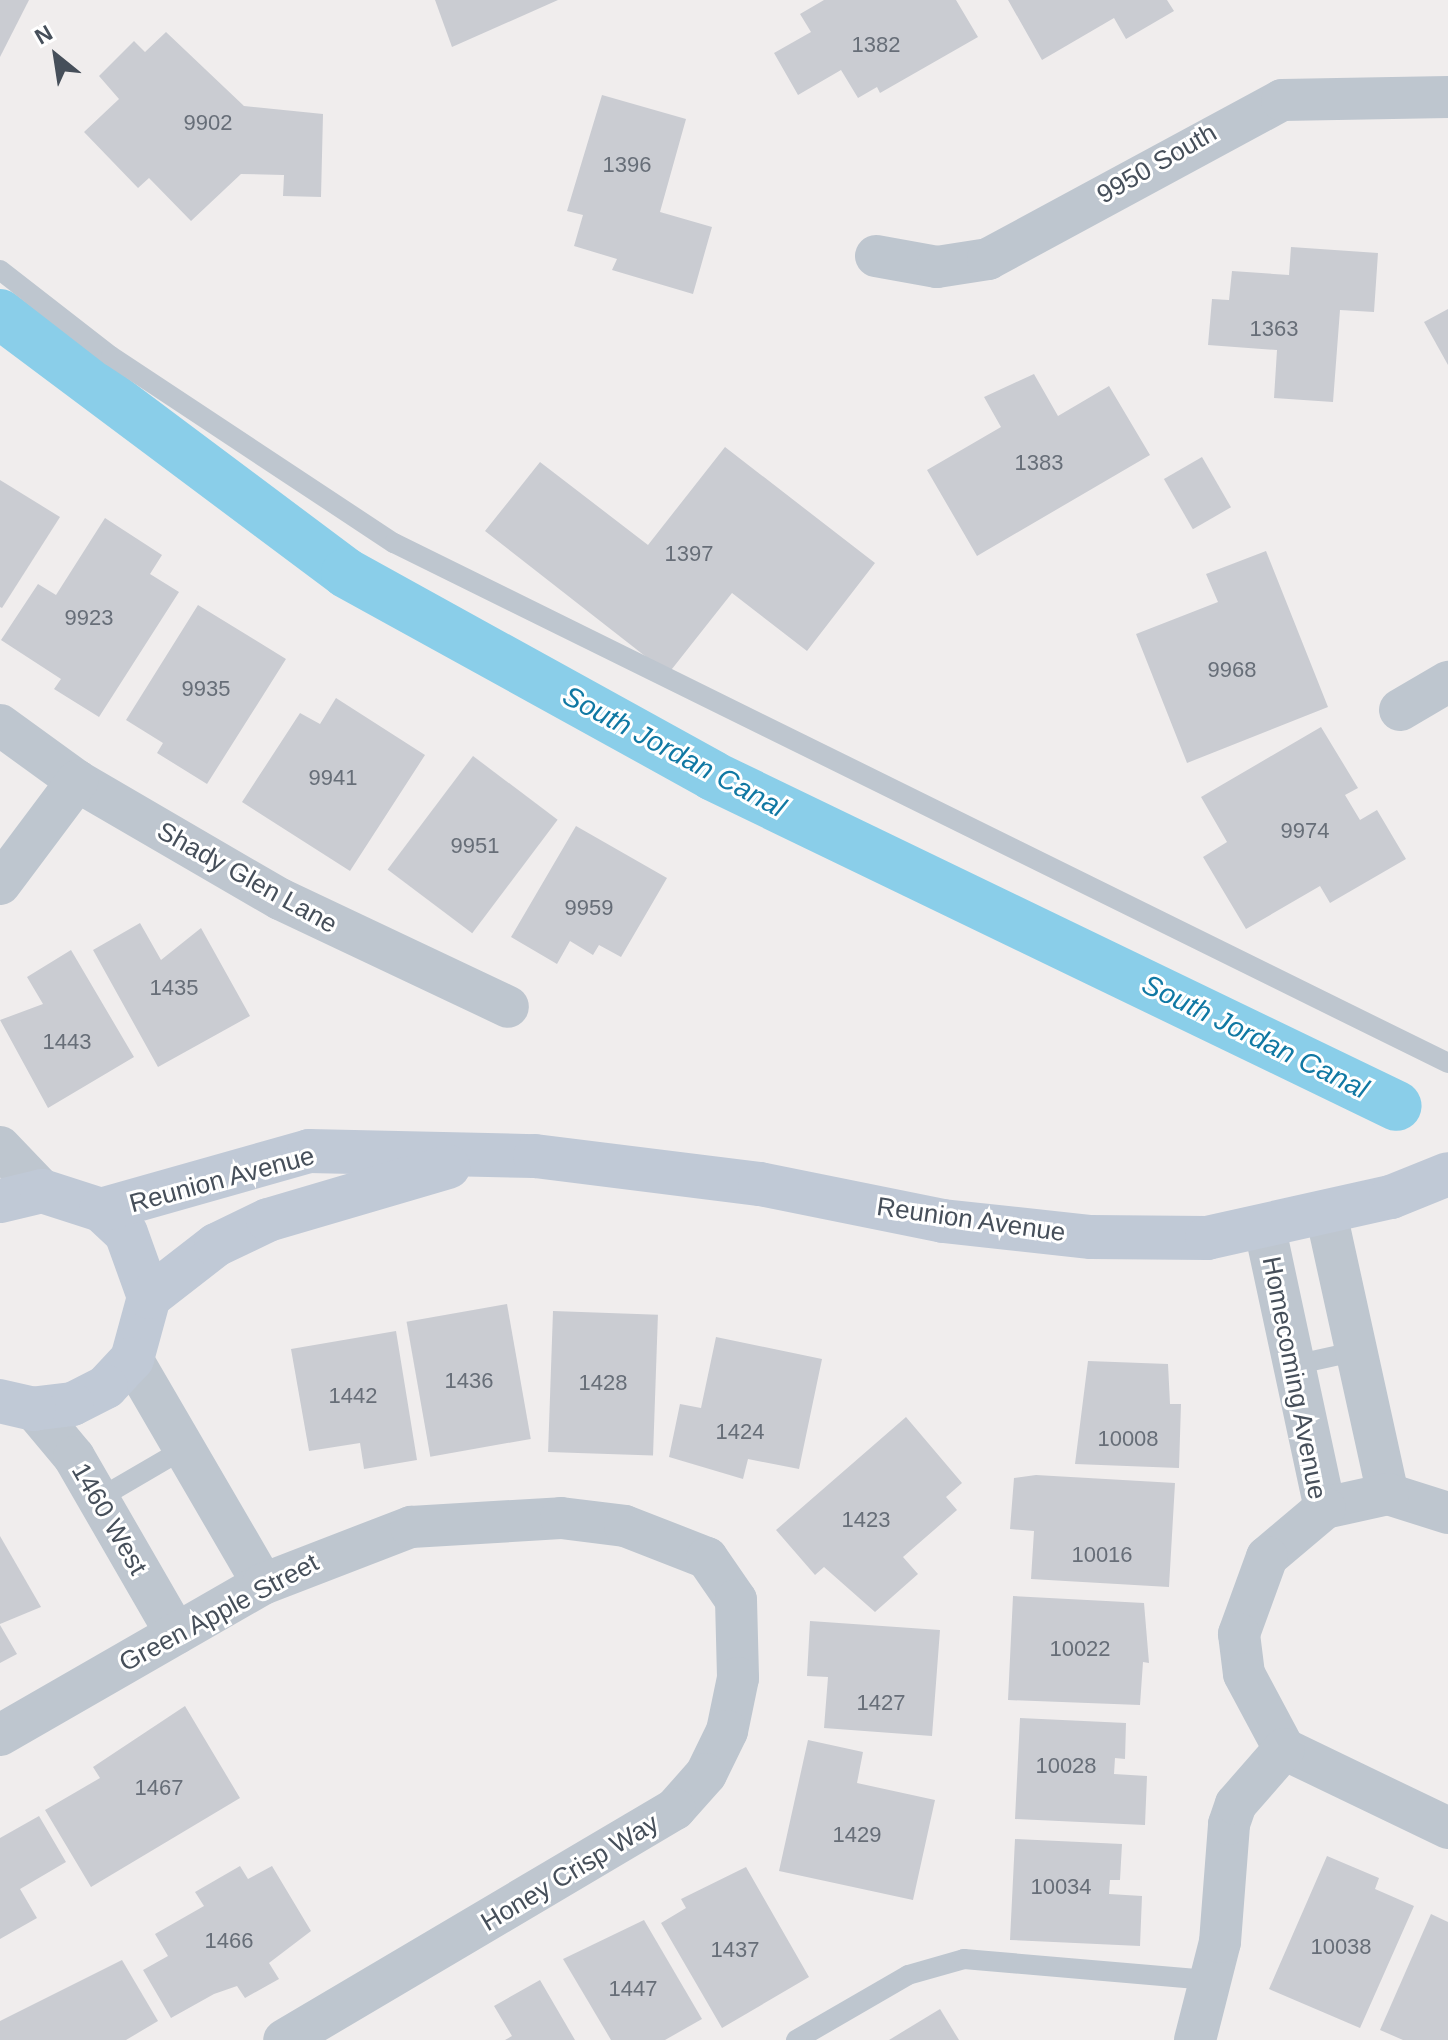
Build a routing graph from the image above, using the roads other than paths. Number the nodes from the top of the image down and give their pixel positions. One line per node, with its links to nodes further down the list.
1 (1448, 97): 2 (street, 9950 South)
2 (876, 256)
3 (0, 270): 10 (lane)
4 (1448, 682): 5 (street)
5 (1400, 710)
6 (0, 725): 7 (street, Shady Glen Lane)
7 (77, 781): 8 (street); 9 (street, Shady Glen Lane)
8 (0, 884)
9 (508, 1007)
10 (1448, 1063)
11 (0, 1147): 14 (street)
12 (488, 1155): 16 (street, Reunion Avenue); 18 (street, Reunion Avenue); 19 (street, Reunion Avenue)
13 (1448, 1174): 17 (street, Reunion Avenue)
14 (42, 1191): 15 (street); 16 (street)
15 (0, 1201)
16 (101, 1210): 19 (street)
17 (1326, 1213): 18 (street, Reunion Avenue); 20 (street)
18 (1265, 1229): 22 (street, Homecoming Avenue)
19 (149, 1297): 21 (street)
20 (1357, 1351): 22 (lane); 25 (street)
21 (132, 1359): 23 (street); 24 (street)
22 (1294, 1365): 27 (street, Homecoming Avenue)
23 (17, 1405): 26 (street, 1460 West)
24 (180, 1451): 26 (lane); 30 (street)
25 (1388, 1494): 27 (street); 28 (street)
26 (98, 1499): 31 (street, 1460 West)
27 (1325, 1508): 33 (street, Homecoming Avenue)
28 (1448, 1513)
29 (723, 1575): 30 (street, Green Apple Street); 36 (street, Honey Crisp Way)
30 (263, 1584): 31 (street, Green Apple Street)
31 (176, 1634): 32 (street, Green Apple Street)
32 (0, 1735)
33 (1284, 1749): 34 (street); 35 (street)
34 (1448, 1828)
35 (1211, 1980): 37 (lane); 38 (street)
36 (284, 2040)
37 (796, 2040)
38 (1195, 2040)

